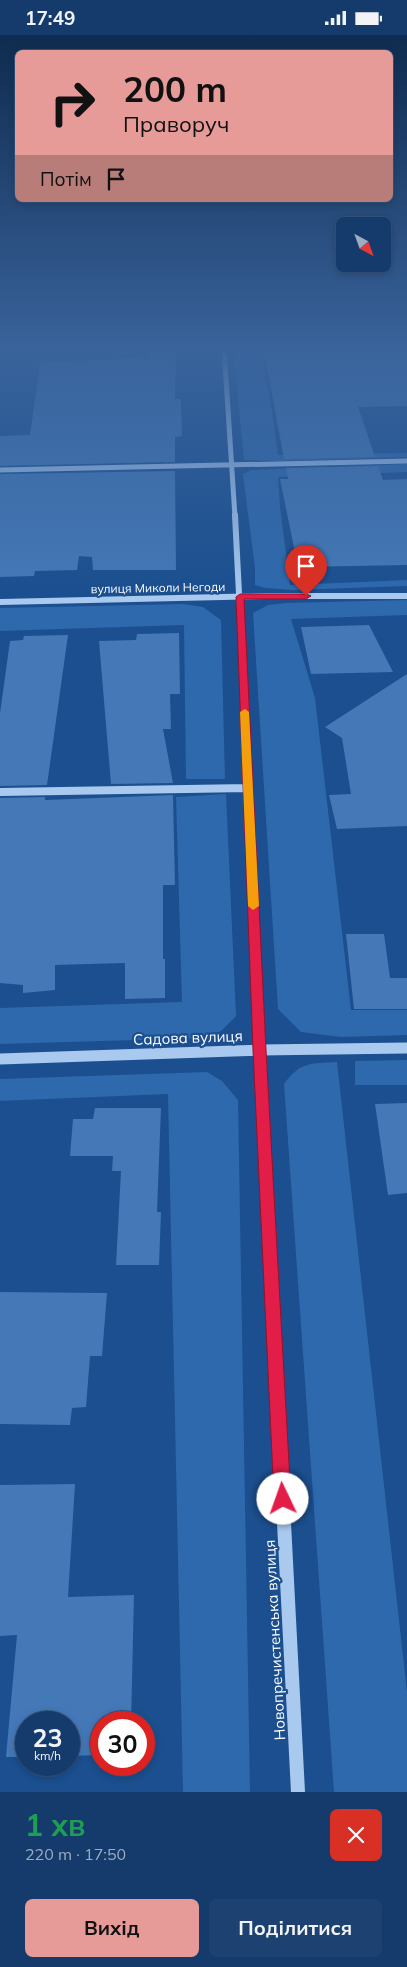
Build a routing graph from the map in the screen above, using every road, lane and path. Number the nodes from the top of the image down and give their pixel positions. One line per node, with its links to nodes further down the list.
1 (229, 430): 3 (street, Новопречистенська вулиця)
2 (407, 461): 3 (street)
3 (231, 465): 4 (street); 6 (street, Новопречистенська вулиця)
4 (0, 470)
5 (407, 596): 6 (street, вулиця Миколи Негоди)
6 (240, 597): 7 (street, вулиця Миколи Негоди); 8 (street, Новопречистенська вулиця)
7 (0, 603)
8 (248, 788): 9 (street); 11 (street, Новопречистенська вулиця)
9 (0, 792)
10 (407, 1048): 11 (street, Садова вулиця)
11 (260, 1050): 12 (street, Садова вулиця); 13 (street, Новопречистенська вулиця)
12 (0, 1059)
13 (298, 1792)

